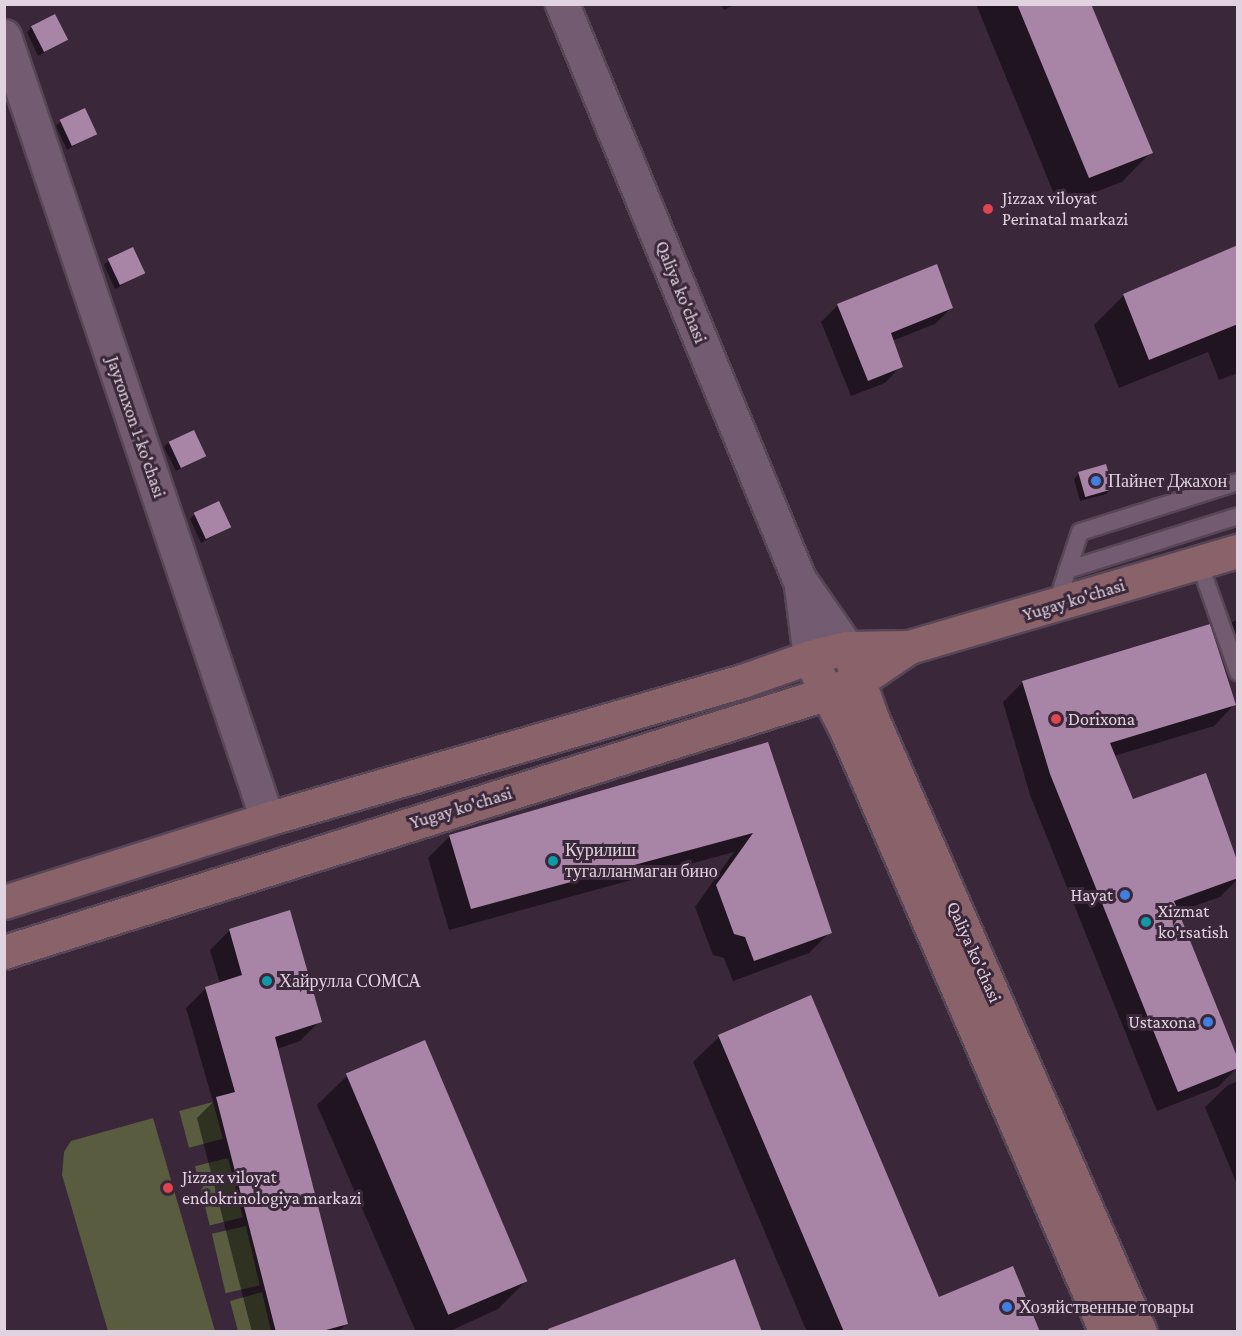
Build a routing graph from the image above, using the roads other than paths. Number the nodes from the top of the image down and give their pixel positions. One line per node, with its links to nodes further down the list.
1 (562, 4): 8 (street, Qaliya ko'chasi)
2 (4, 36): 16 (street, Jayronxon 1-ko'chasi)
3 (1238, 482): 7 (lane)
4 (1238, 516): 7 (lane)
5 (1238, 551): 6 (main road, Yugay ko'chasi)
6 (1199, 562): 9 (main road, Yugay ko'chasi); 13 (lane)
7 (1067, 570): 9 (lane)
8 (800, 579): 11 (street, Qaliya ko'chasi); 12 (street, Qaliya ko'chasi)
9 (1056, 606): 10 (main road, Yugay ko'chasi)
10 (909, 647): 11 (main road, Yugay ko'chasi); 14 (main road, Yugay ko'chasi)
11 (847, 648): 12 (main road, Yugay ko'chasi); 14 (main road, Qaliya ko'chasi)
12 (810, 657): 15 (main road, Qaliya ko'chasi); 16 (main road, Yugay ko'chasi)
13 (1238, 672)
14 (860, 680): 15 (main road, Yugay ko'chasi); 20 (main road, Qaliya ko'chasi)
15 (825, 694): 18 (main road, Yugay ko'chasi); 19 (main road, Qaliya ko'chasi)
16 (267, 819): 17 (main road, Yugay ko'chasi)
17 (4, 902)
18 (4, 952)
19 (1106, 1332)
20 (1140, 1332)

